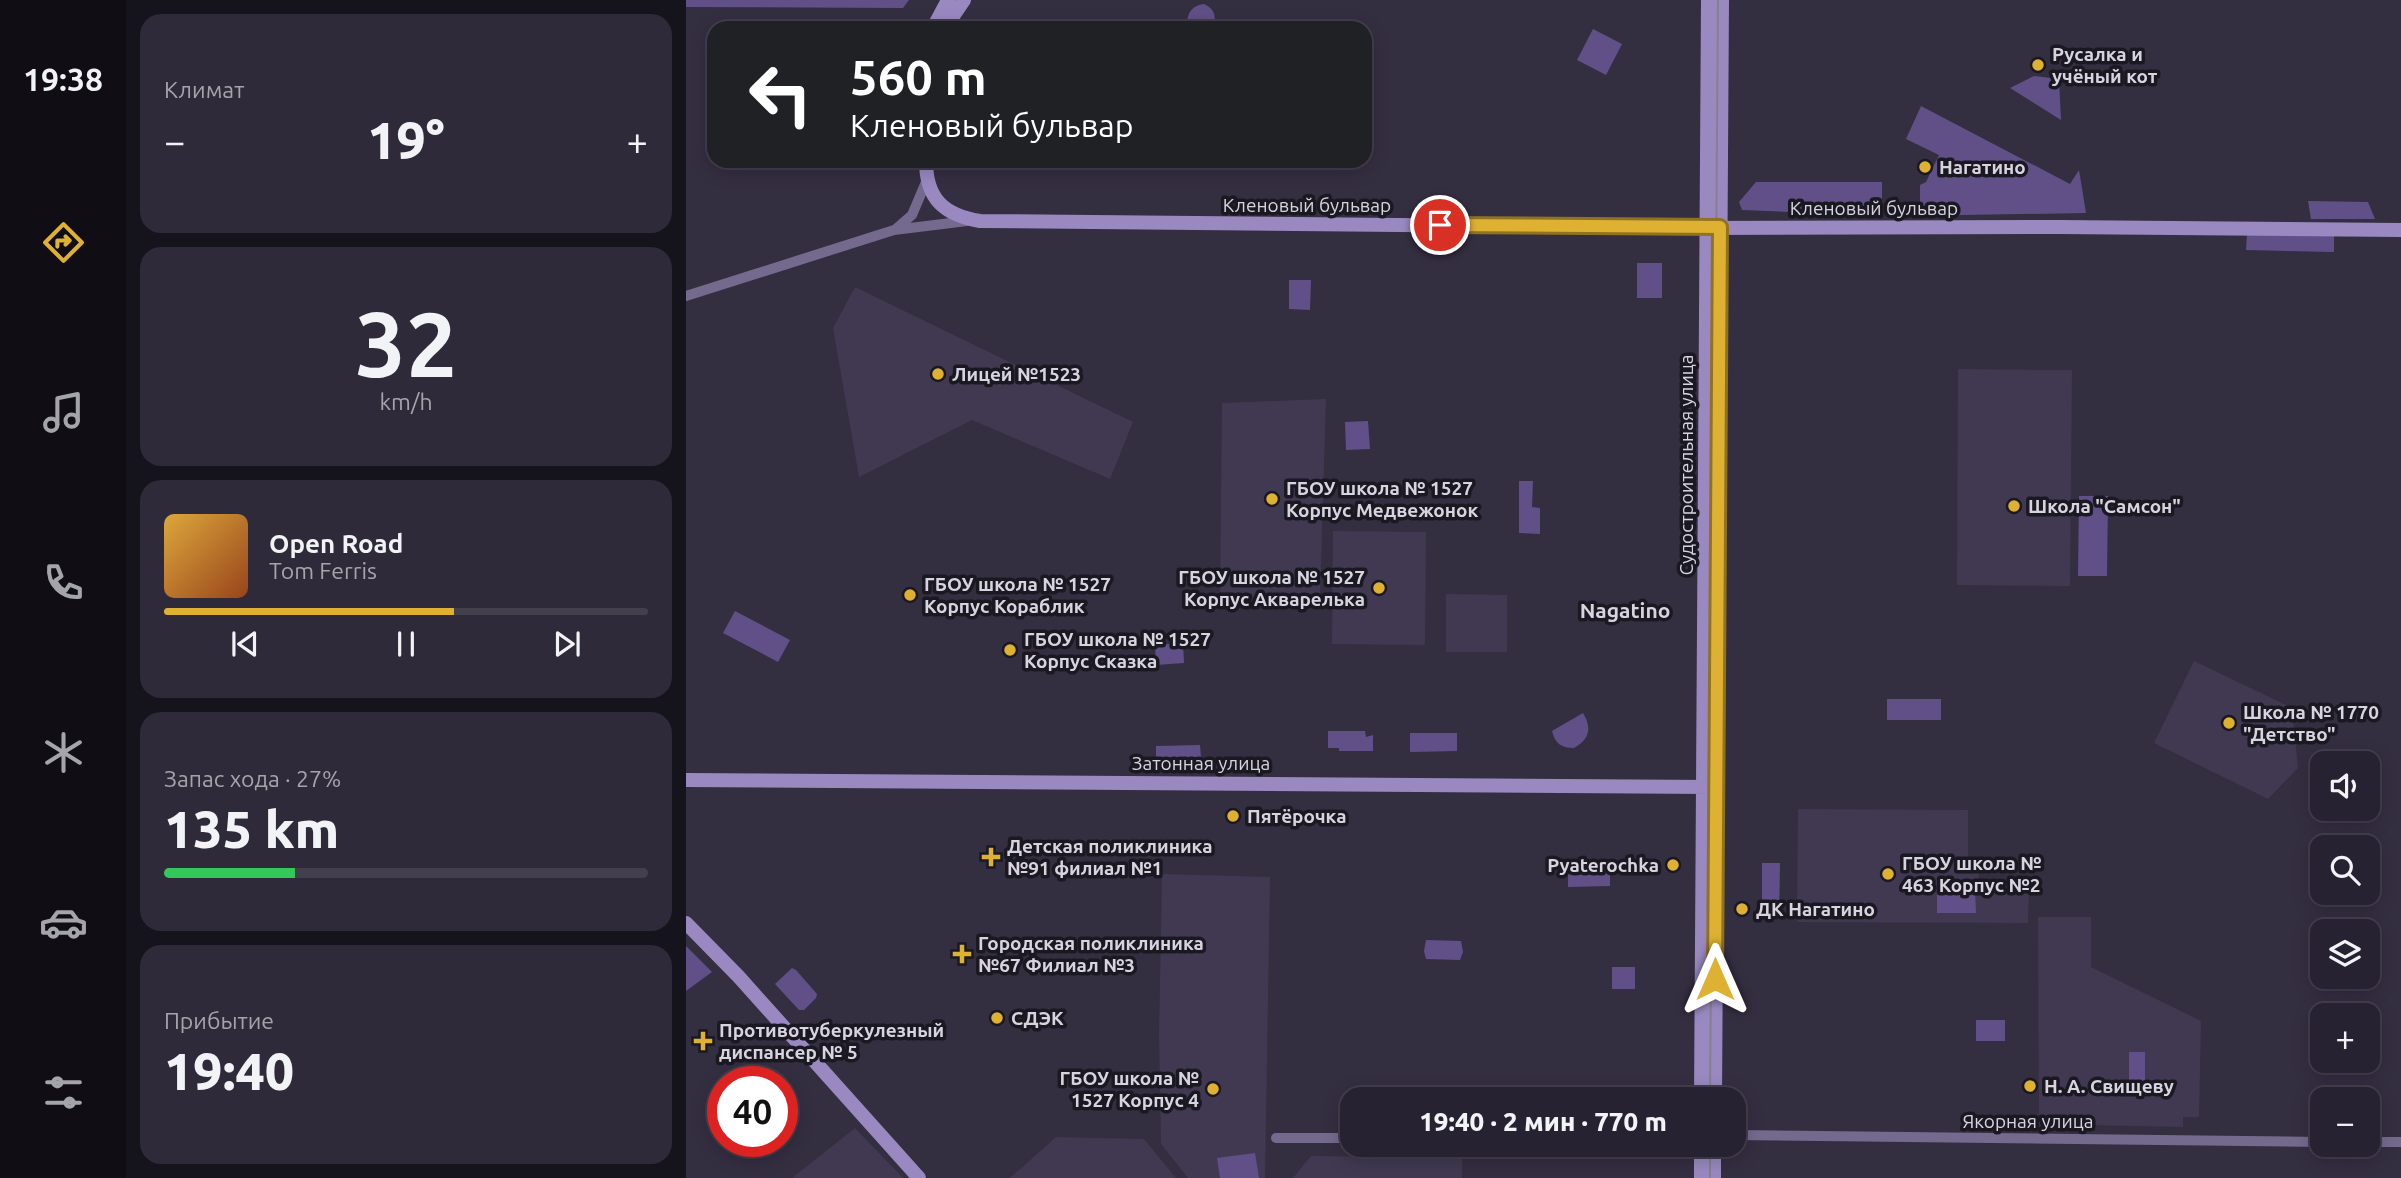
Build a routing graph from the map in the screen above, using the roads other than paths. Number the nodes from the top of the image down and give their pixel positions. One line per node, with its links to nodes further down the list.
1 (948, 0): 5 (street)
2 (964, 0): 6 (street)
3 (1708, 0): 10 (street, Судостроительная улица)
4 (1722, 0): 10 (street, Судостроительная улица)
5 (937, 21)
6 (950, 21)
7 (926, 168): 8 (street)
8 (926, 182): 9 (street); 11 (street)
9 (981, 221): 10 (street, Кленовый бульвар); 11 (street, Кленовый бульвар)
10 (1713, 227): 12 (street, Кленовый бульвар); 15 (street, Судостроительная улица)
11 (894, 230): 13 (street, Кленовый бульвар)
12 (2401, 230)
13 (686, 296)
14 (686, 780): 15 (street, Затонная улица)
15 (1710, 787): 17 (street, Судостроительная улица); 18 (street, Судостроительная улица)
16 (686, 923): 27 (street)
17 (1701, 1087)
18 (1714, 1087)
19 (1746, 1135): 22 (street, Якорная улица)
20 (1276, 1138): 21 (street)
21 (1340, 1138)
22 (2310, 1142)
23 (2380, 1142): 24 (street)
24 (2401, 1142)
25 (1701, 1157): 28 (street)
26 (1714, 1157): 29 (street)
27 (919, 1178)
28 (1701, 1178)
29 (1714, 1178)

